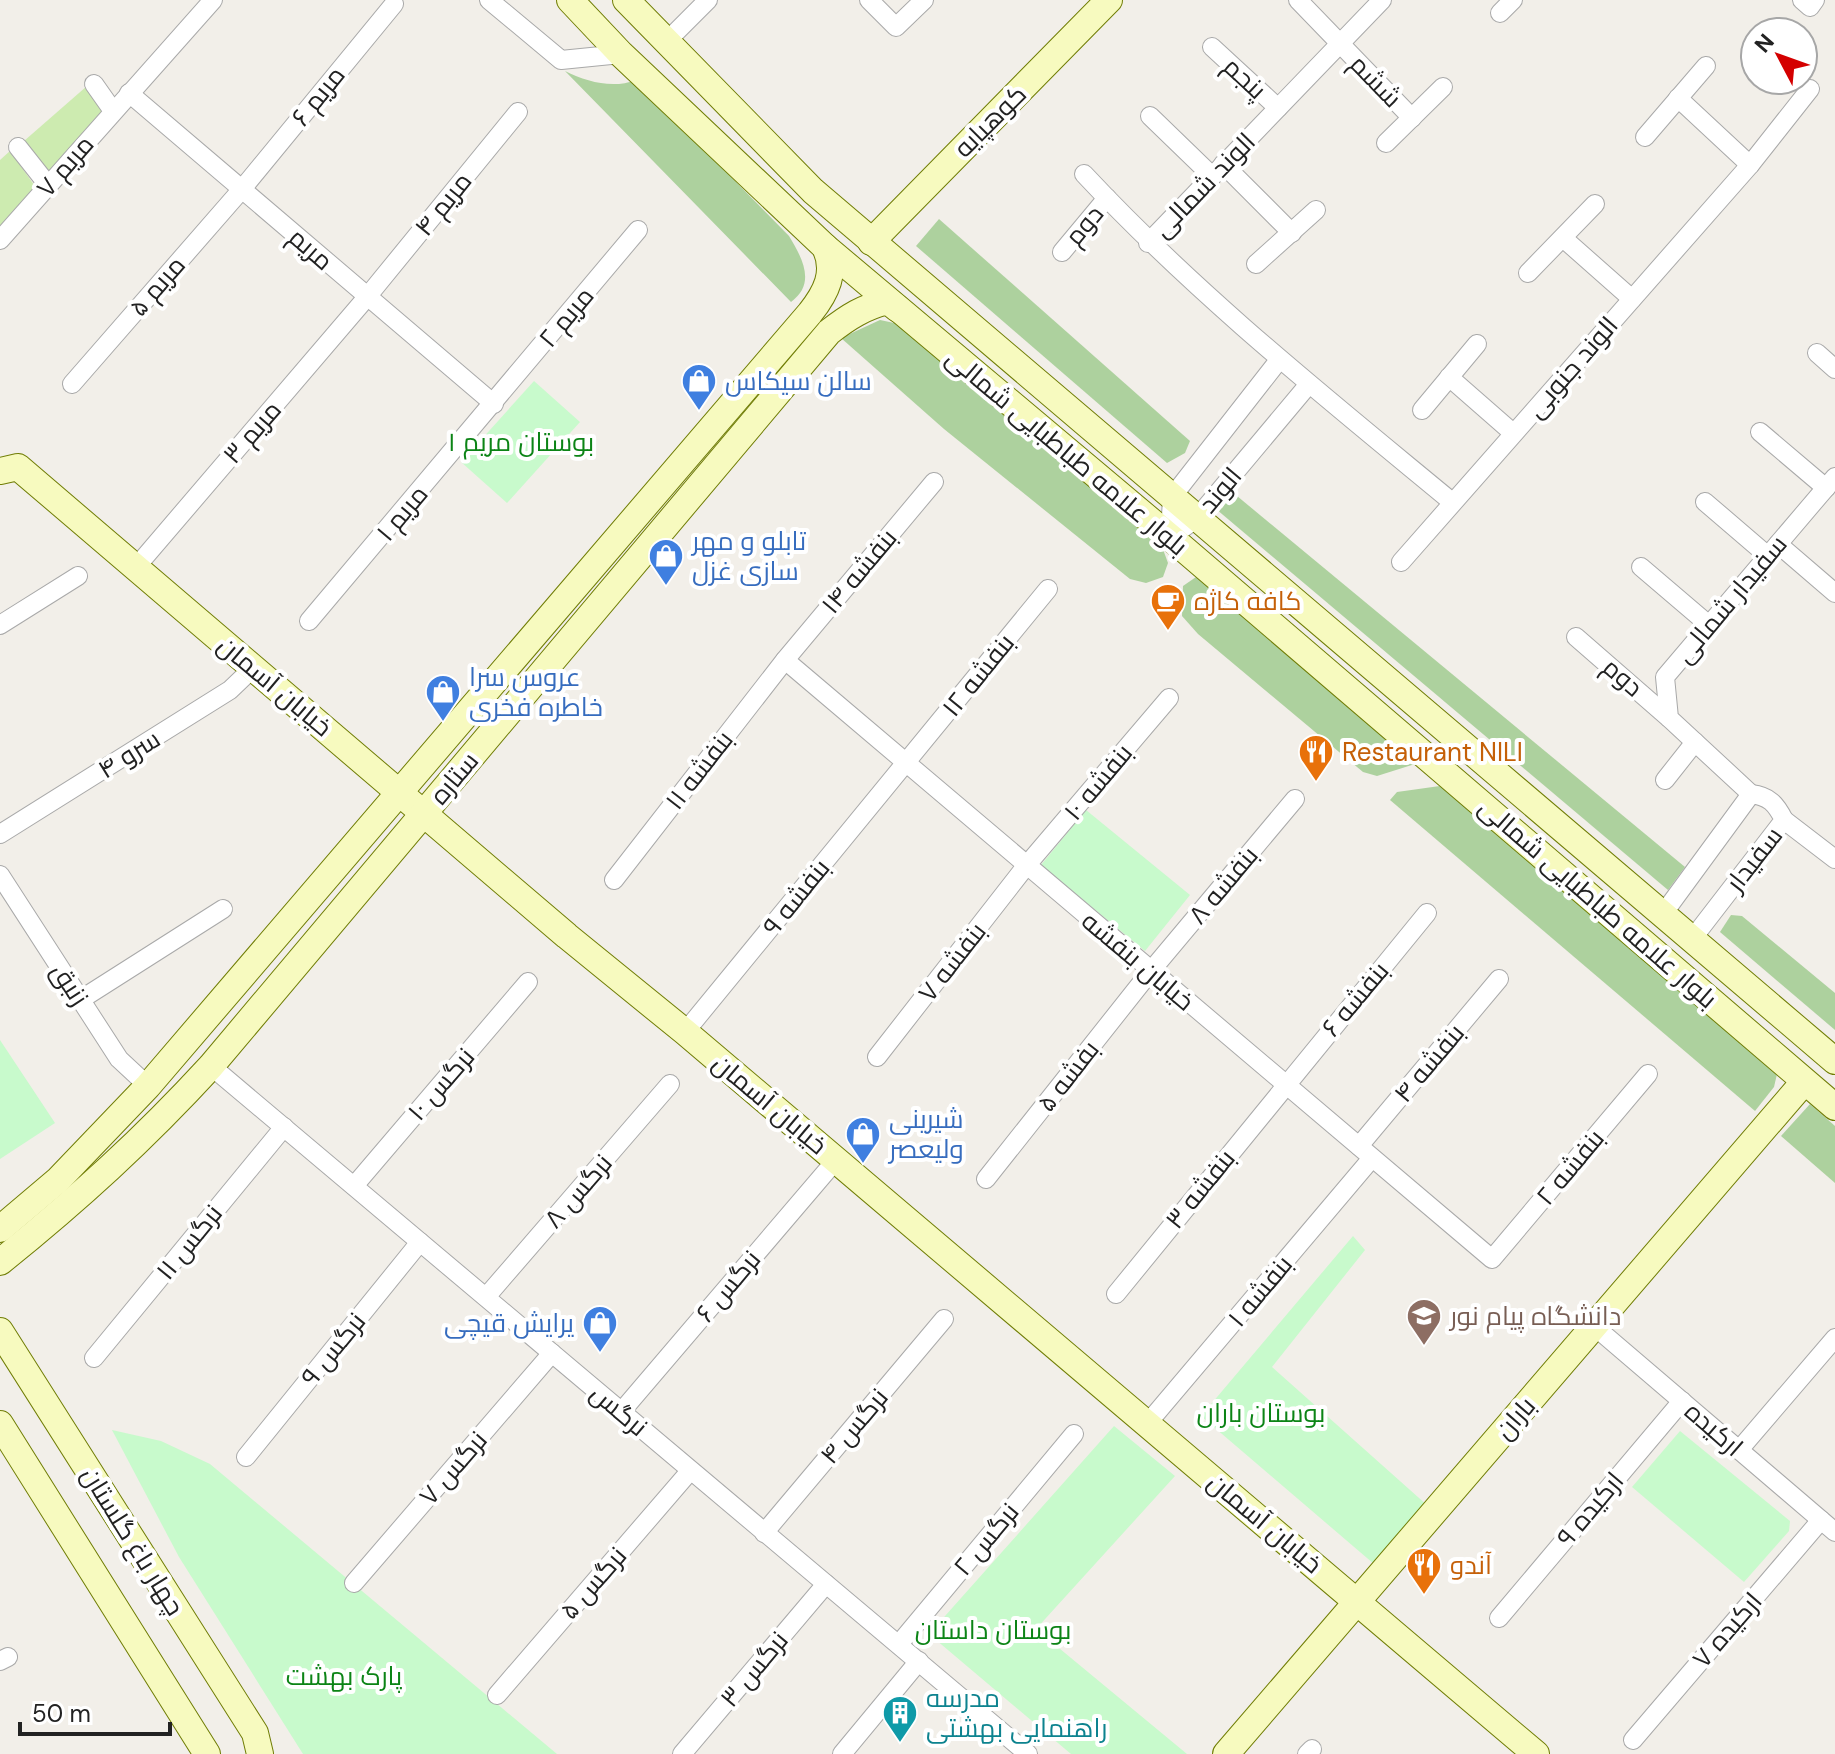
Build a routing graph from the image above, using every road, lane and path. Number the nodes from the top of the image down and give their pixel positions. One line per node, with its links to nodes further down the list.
1 (213, 0): 19 (street, مریم ۷)
2 (489, 0): 15 (street)
3 (570, 0): 15 (street, بلوار علامه طباطبایی شمالی)
4 (708, 0): 12 (street)
5 (869, 0): 6 (street)
6 (924, 0)
7 (1109, 0): 42 (street, کوهپایه)
8 (1298, 0): 13 (street, ششم)
9 (1382, 0): 13 (street, الوند شمالی)
10 (634, 3): 12 (street, بلوار علامه طباطبایی شمالی)
11 (394, 4): 34 (street, مریم ۶)
12 (665, 43): 42 (street, بلوار علامه طباطبایی شمالی)
13 (1340, 44): 22 (street, الوند شمالی); 26 (street, ششم)
14 (1212, 47): 22 (street, پنجم)
15 (621, 54): 44 (street, بلوار علامه طباطبایی شمالی)
16 (1706, 66): 21 (street)
17 (94, 84): 23 (street)
18 (1443, 87): 26 (street)
19 (129, 93): 23 (street, مریم ۷); 34 (street, مریم)
20 (1804, 96): 30 (street, الوند جنوبی)
21 (1678, 98): 27 (street); 30 (street)
22 (1278, 108): 31 (street, الوند شمالی)
23 (113, 111): 33 (street, مریم ۷)
24 (518, 112): 48 (street, مریم ۴)
25 (1150, 116): 31 (street)
26 (1412, 118): 28 (street)
27 (1645, 137)
28 (1386, 143)
29 (18, 147): 33 (street)
30 (1750, 165): 49 (street, الوند جنوبی)
31 (1217, 170): 39 (street); 43 (street, الوند شمالی)
32 (1084, 174): 35 (street, دوم)
33 (48, 185): 41 (street, مریم ۷)
34 (242, 189): 48 (street, مریم); 58 (street, مریم ۵)
35 (1107, 198): 43 (street, دوم); 45 (street, دوم)
36 (1595, 204): 40 (street)
37 (1316, 210): 39 (street)
38 (638, 230): 60 (street, مریم ۲)
39 (1292, 233): 46 (street)
40 (1563, 238): 47 (street); 49 (street)
41 (0, 240)
42 (871, 242): 69 (street, بلوار علامه طباطبایی شمالی)
43 (1148, 243): 55 (street, الوند شمالی)
44 (825, 247): 50 (street, بلوار علامه طباطبایی شمالی); 51 (street, ستاره)
45 (1062, 252)
46 (1256, 264)
47 (1528, 273)
48 (367, 297): 60 (street, مریم); 76 (street, مریم ۳)
49 (1632, 299): 63 (street, الوند جنوبی)
50 (899, 310): 52 (street, ستاره); 73 (street, بلوار علامه طباطبایی شمالی)
51 (810, 313): 52 (street); 92 (street, ستاره)
52 (829, 332): 95 (street, ستاره)
53 (1477, 344): 57 (street)
54 (1817, 353): 56 (street)
55 (1279, 360): 59 (street, الوند شمالی); 69 (street, الوند)
56 (1835, 369)
57 (1449, 377): 61 (street); 63 (street)
58 (72, 384)
59 (1309, 384): 70 (street); 72 (street, الوند)
60 (494, 404): 81 (street, مریم ۱)
61 (1422, 410)
62 (1760, 432): 68 (street)
63 (1513, 433): 70 (street, الوند جنوبی)
64 (0, 456): 65 (street)
65 (0, 464)
66 (0, 471): 76 (street, خیابان آسمان)
67 (934, 482): 85 (street, بنفشه ۱۴)
68 (1830, 483): 74 (street, سفیدار شمالی)
69 (1172, 497): 72 (street, بلوار علامه طباطبایی شمالی); 73 (street, الوند)
70 (1452, 502): 75 (street)
71 (1705, 502): 74 (street)
72 (1196, 519): 73 (street, الوند); 104 (street, بلوار علامه طباطبایی شمالی)
73 (1170, 537): 115 (street, بلوار علامه طباطبایی شمالی)
74 (1773, 550): 80 (street); 83 (street, سفیدار شمالی)
75 (1401, 562)
76 (137, 566): 86 (street, خیابان آسمان)
77 (1641, 567): 83 (street)
78 (78, 576): 82 (street)
79 (1048, 589): 90 (street, بنفشه ۱۲)
80 (1835, 593)
81 (309, 621)
82 (0, 625)
83 (1709, 625): 88 (street, سفیدار شمالی)
84 (1576, 637): 88 (street, دوم)
85 (785, 660): 90 (street, خیابان بنفشه); 101 (street, بنفشه ۱۱)
86 (253, 668): 92 (street, خیابان آسمان); 97 (street, سرو ۴)
87 (1169, 698): 99 (street, بنفشه ۱۰)
88 (1669, 718): 89 (street)
89 (1695, 742): 91 (street); 93 (street)
90 (907, 761): 99 (street, خیابان بنفشه); 110 (street, بنفشه ۹)
91 (1665, 780)
92 (400, 791): 95 (street, خیابان آسمان); 118 (street, ستاره)
93 (1751, 794): 96 (street, سفیدار); 104 (street, سفیدار)
94 (1295, 799): 106 (street, بنفشه ۸)
95 (425, 812): 110 (street, خیابان آسمان); 113 (street, ستاره)
96 (1784, 820): 98 (street); 105 (street, سفیدار)
97 (0, 834)
98 (1835, 859)
99 (1026, 866): 106 (street, خیابان بنفشه); 111 (street, بنفشه ۷)
100 (0, 875): 109 (street, زنبق)
101 (614, 880)
102 (223, 909): 109 (street)
103 (1427, 913): 117 (street, بنفشه ۶)
104 (1663, 914): 105 (street, بلوار علامه طباطبایی شمالی)
105 (1693, 938): 112 (street, بلوار علامه طباطبایی شمالی)
106 (1150, 972): 117 (street, خیابان بنفشه); 123 (street, بفشه ۵)
107 (1499, 979): 121 (street, بنفشه ۴)
108 (528, 982): 124 (street, نرگس ۱۰)
109 (80, 1000): 118 (street, زنبق)
110 (685, 1032): 122 (street, خیابان آسمان)
111 (877, 1057)
112 (1835, 1061)
113 (211, 1066): 120 (street, نرگس); 128 (street, ستاره)
114 (1648, 1074): 127 (street, بنفشه ۲)
115 (1804, 1082): 119 (street, بلوار علامه طباطبایی شمالی); 132 (street, باران)
116 (670, 1084): 130 (street, نرگس ۸)
117 (1284, 1084): 121 (street, خیابان بنفشه); 129 (street, بنفشه ۳)
118 (148, 1086): 125 (street, ستاره)
119 (1835, 1107)
120 (284, 1127): 124 (street, نرگس); 136 (street, نرگس ۱۱)
121 (1365, 1152): 127 (street, خیابان بنفشه); 140 (street, بنفشه ۱)
122 (836, 1160): 138 (street, نرگس ۶); 140 (street, خیابان آسمان)
123 (986, 1179)
124 (354, 1186): 126 (street, نرگس)
125 (0, 1229)
126 (420, 1242): 130 (street, نرگس); 143 (street, نرگس ۹)
127 (1492, 1259)
128 (0, 1262)
129 (1116, 1294)
130 (486, 1297): 135 (street, نرگس)
131 (944, 1319): 146 (street, نرگس ۴)
132 (1594, 1326): 137 (street, ارکیده); 149 (street, باران)
133 (0, 1331): 156 (street, چهار باغ گلستان)
134 (1835, 1338): 142 (street)
135 (552, 1353): 138 (street, نرگس); 147 (street, نرگس ۷)
136 (94, 1358)
137 (1682, 1401): 142 (street, ارکیده); 150 (street, ارکیده ۹)
138 (621, 1412): 144 (street, نرگس)
139 (0, 1424): 155 (street, چهار باغ گلستان)
140 (1147, 1424): 149 (street, خیابان آسمان)
141 (1074, 1434): 151 (street, نرگس ۲)
142 (1739, 1450): 145 (street, ارکیده)
143 (246, 1457)
144 (690, 1471): 146 (street, نرگس); 153 (street, نرگس ۵)
145 (1828, 1526): 154 (street, ارکیده ۷)
146 (764, 1533): 148 (street, نرگس)
147 (354, 1583)
148 (826, 1584): 151 (street, نرگس); 157 (street, نرگس ۳)
149 (1358, 1601): 160 (street, باران); 161 (street, خیابان آسمان)
150 (1499, 1618)
151 (899, 1644): 152 (street, نرگس)
152 (919, 1661): 158 (street); 159 (street, نرگس)
153 (497, 1695)
154 (1633, 1740)
155 (207, 1754)
156 (260, 1754)
157 (682, 1754)
158 (842, 1754)
159 (1028, 1754)
160 (1226, 1754)
161 (1536, 1754)

